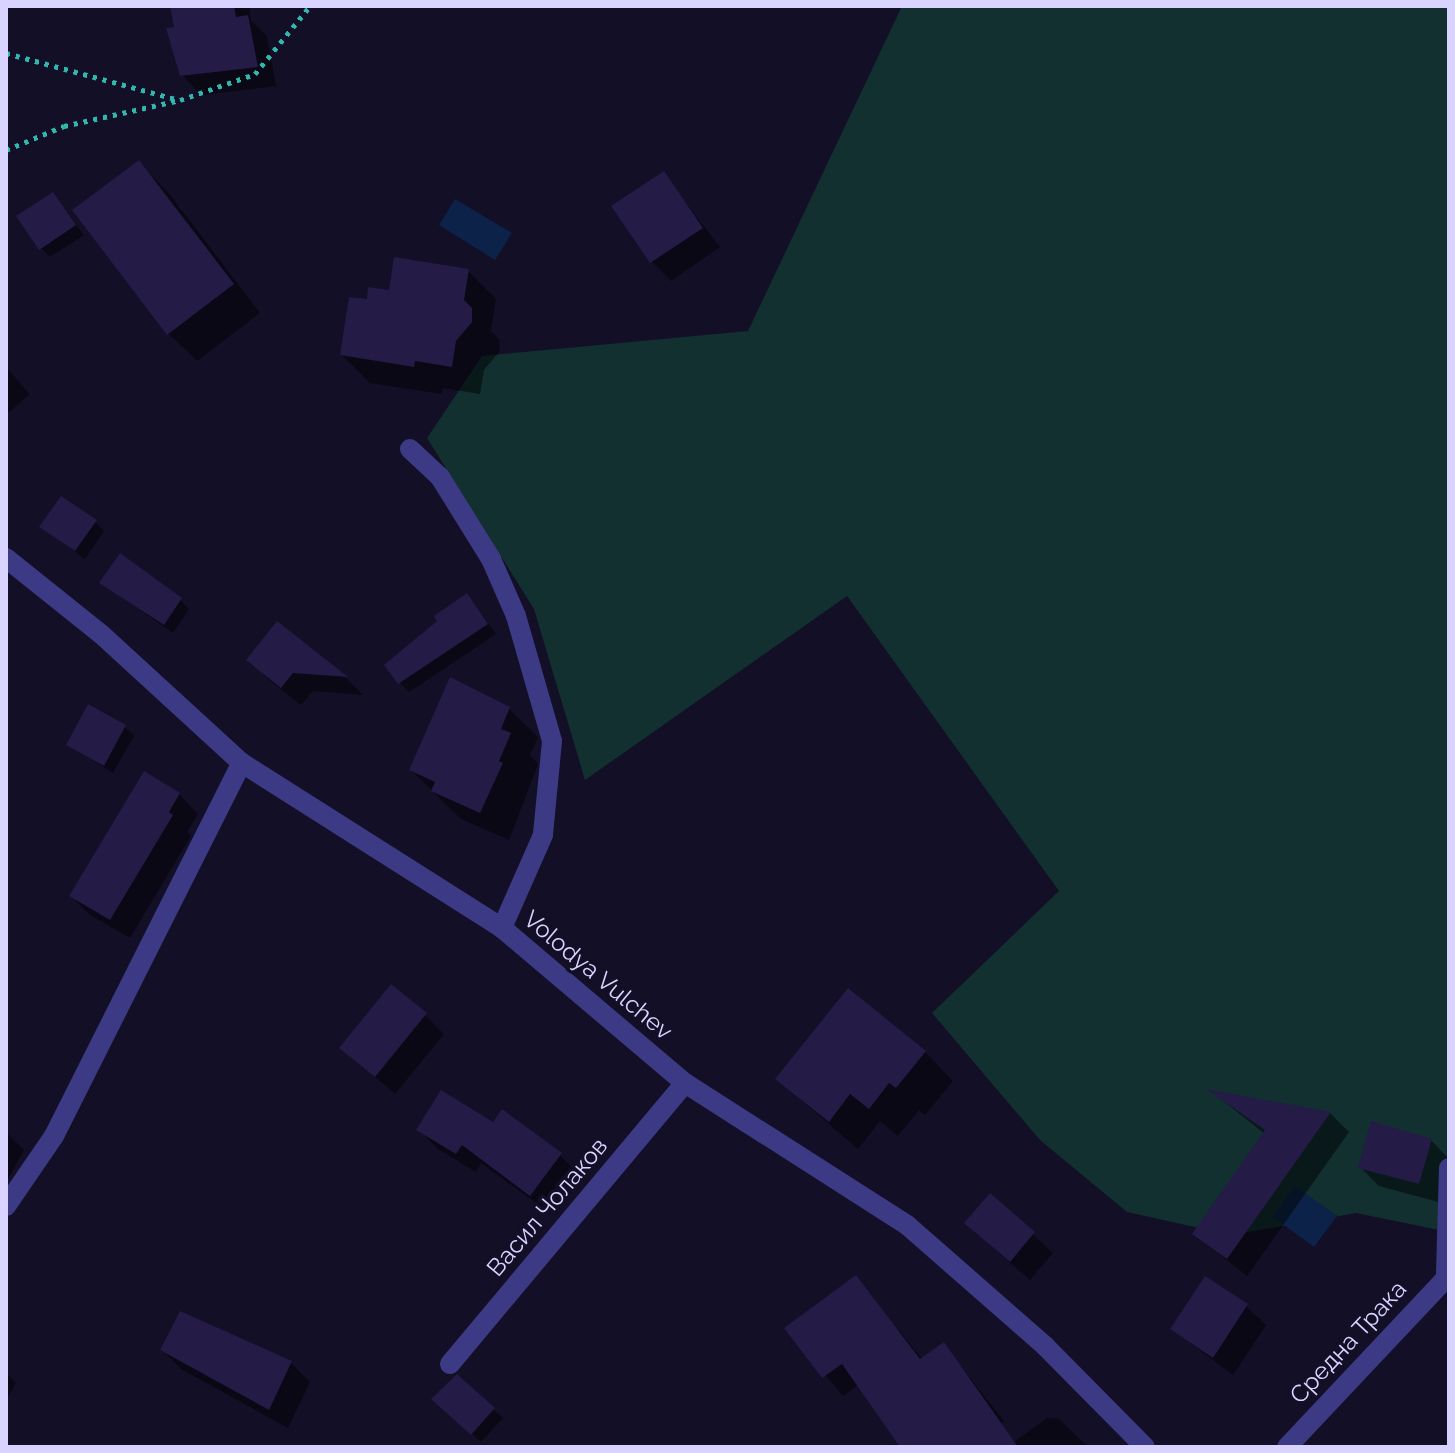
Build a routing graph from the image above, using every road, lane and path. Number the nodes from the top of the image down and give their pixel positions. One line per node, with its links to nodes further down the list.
1 (310, 6): 3 (path)
2 (6, 53): 3 (path)
3 (180, 100): 4 (path)
4 (6, 150)
5 (410, 449): 8 (street)
6 (6, 558): 7 (street, Volodya Vulchev)
7 (242, 763): 8 (street, Volodya Vulchev); 11 (street)
8 (502, 928): 9 (street, Volodya Vulchev)
9 (685, 1083): 13 (street, Васил Чолаков); 14 (street, Volodya Vulchev)
10 (1449, 1168): 12 (street)
11 (6, 1206)
12 (1448, 1274): 15 (street, Средна Трака)
13 (450, 1364)
14 (1145, 1447)
15 (1287, 1447)

